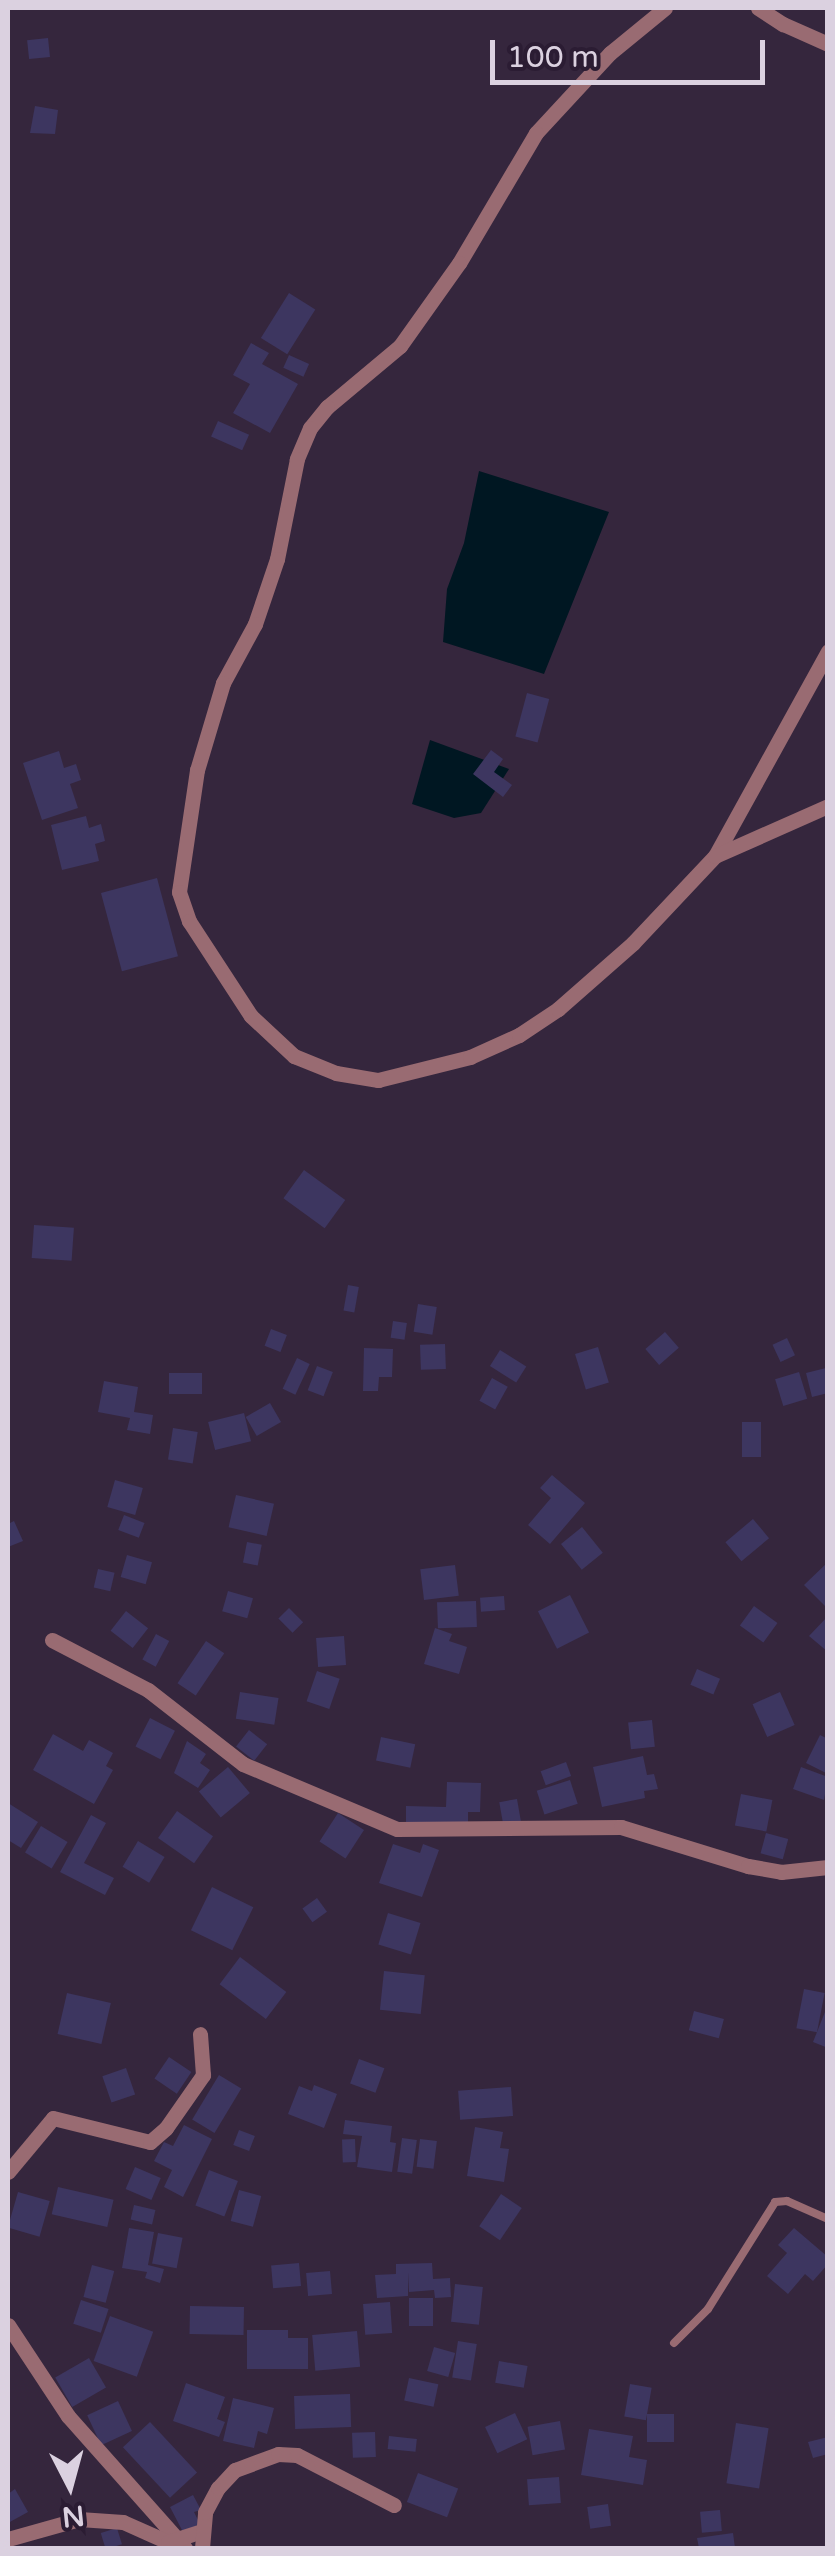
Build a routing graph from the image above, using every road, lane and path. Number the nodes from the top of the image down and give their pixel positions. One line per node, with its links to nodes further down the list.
1 (665, 8): 6 (street)
2 (758, 8): 3 (street)
3 (828, 44)
4 (828, 651): 6 (street)
5 (828, 806): 6 (street)
6 (715, 856)
7 (52, 1640): 8 (street)
8 (828, 1867)
9 (200, 2034): 10 (street)
10 (8, 2172)
11 (828, 2219): 13 (lane)
12 (8, 2325): 17 (street)
13 (674, 2343)
14 (394, 2505): 15 (street)
15 (202, 2531): 17 (street); 18 (street)
16 (8, 2539): 17 (street)
17 (182, 2544)
18 (202, 2548)

